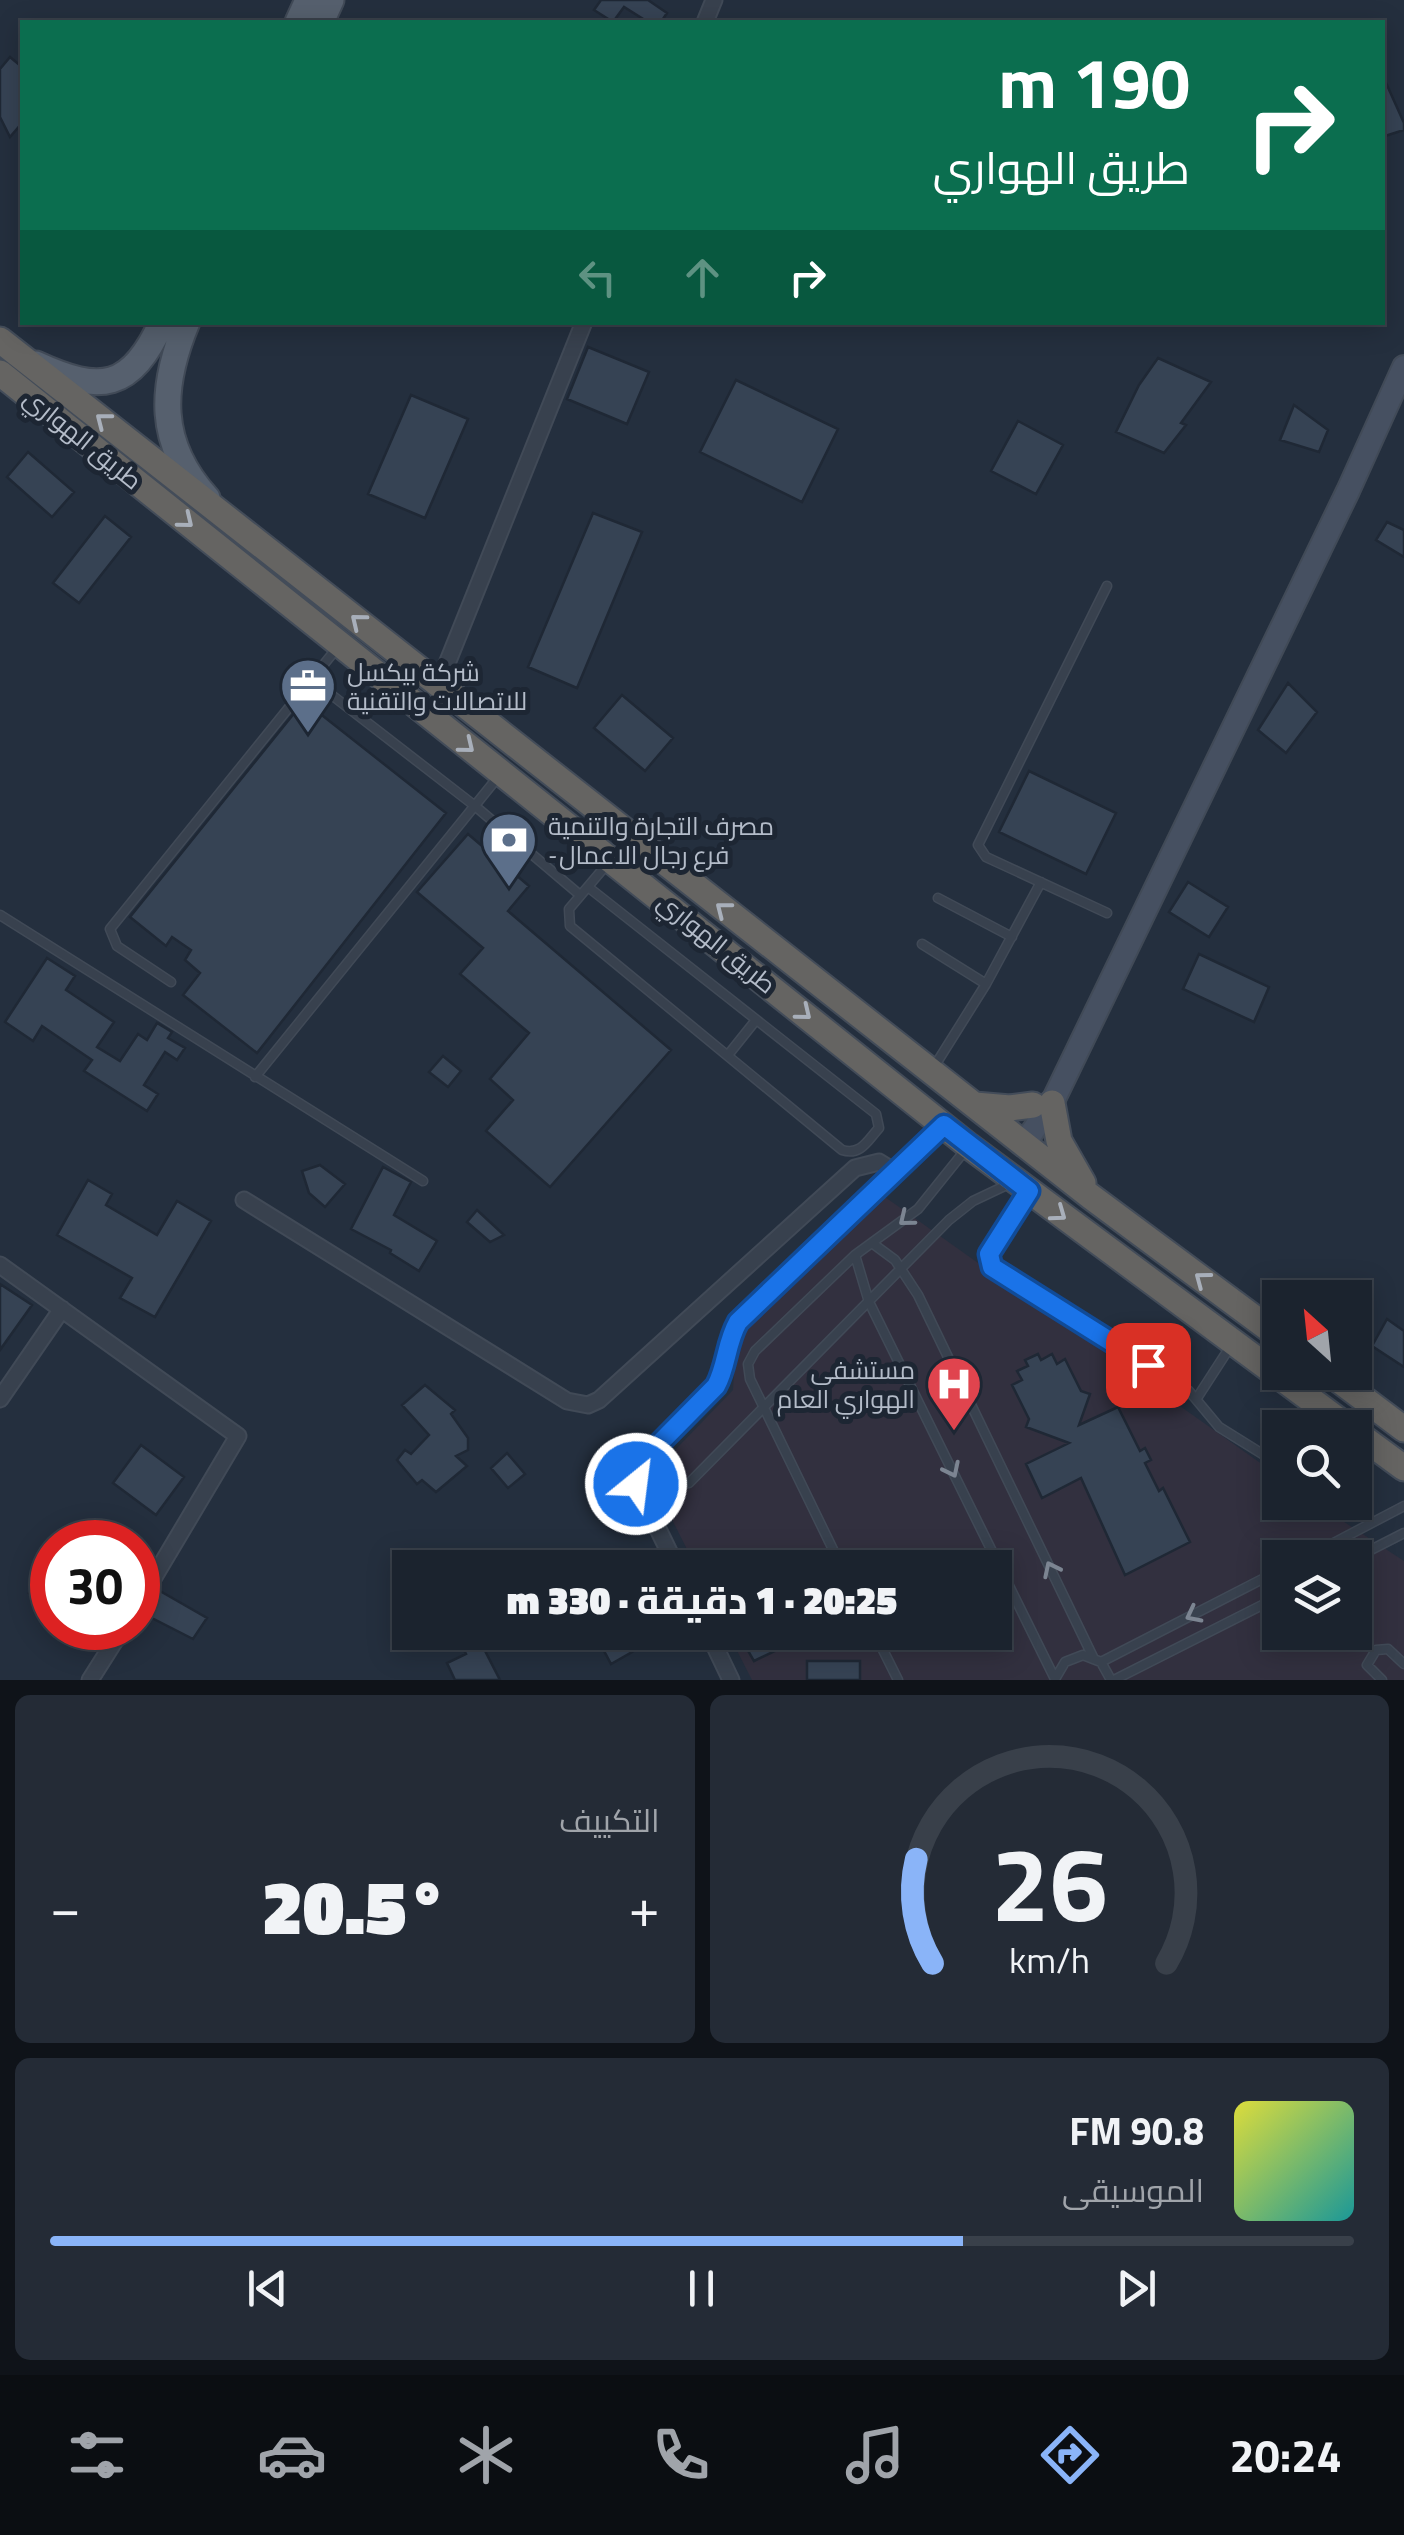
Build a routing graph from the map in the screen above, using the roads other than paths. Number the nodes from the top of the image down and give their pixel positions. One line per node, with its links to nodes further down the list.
1 (160, 325): 5 (main road)
2 (186, 325): 8 (main road)
3 (583, 325): 12 (street)
4 (0, 340): 5 (highway, طريق الهواري)
5 (26, 360): 8 (highway, طريق الهواري, one-way to 5)
6 (1404, 367): 32 (main road)
7 (0, 373): 10 (highway, طريق الهواري, one-way to 10)
8 (218, 509): 12 (highway, طريق الهواري, one-way to 8)
9 (1106, 586): 18 (lane)
10 (340, 644): 11 (lane); 13 (highway, طريق الهواري, one-way to 13)
11 (311, 680): 16 (lane); 26 (lane)
12 (438, 686): 14 (highway, طريق الهواري)
13 (501, 773): 15 (highway, طريق الهواري); 16 (lane)
14 (560, 781): 15 (highway); 30 (highway, طريق الهواري, one-way to 14)
15 (541, 804): 17 (highway, طريق الهواري)
16 (475, 806): 20 (lane); 31 (lane)
17 (611, 858): 19 (lane); 34 (highway, طريق الهواري, one-way to 34)
18 (1041, 882): 22 (lane); 24 (lane)
19 (588, 887): 20 (lane); 28 (lane)
20 (580, 896): 29 (lane)
21 (938, 898): 24 (lane)
22 (1107, 912)
23 (0, 915): 31 (lane)
24 (1012, 937): 27 (lane)
25 (922, 944): 27 (lane)
26 (171, 982)
27 (986, 984): 30 (lane)
28 (756, 1020): 29 (lane); 29 (lane)
29 (728, 1056)
30 (931, 1071): 33 (highway, طريق الهواري)
31 (254, 1076): 38 (lane)
32 (1047, 1098): 33 (highway); 35 (main road); 40 (highway)
33 (975, 1105): 35 (highway, طريق الهواري)
34 (944, 1125): 36 (highway, طريق الهواري); 37 (street)
35 (1016, 1138): 40 (highway, طريق الهواري)
36 (969, 1146): 39 (highway, طريق الهواري); 42 (lane, one-way to 42)
37 (894, 1172): 41 (street); 64 (street)
38 (423, 1181)
39 (1022, 1186): 45 (lane); 49 (highway, طريق الهواري, one-way to 49); 51 (lane)
40 (1090, 1196): 48 (highway, طريق الهواري, one-way to 40)
41 (244, 1200)
42 (872, 1242): 43 (lane); 45 (lane)
43 (855, 1254): 46 (lane); 53 (lane)
44 (0, 1265): 47 (street)
45 (902, 1268): 46 (lane); 72 (lane, one-way to 45)
46 (868, 1302): 53 (lane); 77 (lane, one-way to 77)
47 (62, 1308): 52 (street); 66 (street)
48 (1262, 1324)
49 (1234, 1342): 51 (lane); 54 (highway, طريق الهواري)
50 (1352, 1390): 55 (highway)
51 (1197, 1398): 57 (lane)
52 (0, 1399)
53 (764, 1408): 59 (lane); 65 (lane)
54 (1323, 1410)
55 (1404, 1429)
56 (1372, 1446): 58 (highway, طريق الهواري)
57 (1262, 1453)
58 (1404, 1468)
59 (690, 1483)
60 (1404, 1506): 62 (lane)
61 (1404, 1533): 63 (lane)
62 (1339, 1540)
63 (1372, 1549)
64 (667, 1550)
65 (833, 1550)
66 (160, 1567)
67 (1262, 1579): 72 (lane, one-way to 72)
68 (1262, 1605): 78 (lane)
69 (109, 1650): 74 (street)
70 (717, 1650): 75 (street)
71 (883, 1650): 76 (lane)
72 (1097, 1659): 77 (lane); 78 (lane)
73 (1404, 1664): 79 (lane)
74 (90, 1680)
75 (731, 1680)
76 (898, 1680)
77 (1055, 1680)
78 (1112, 1680)
79 (1382, 1680)

